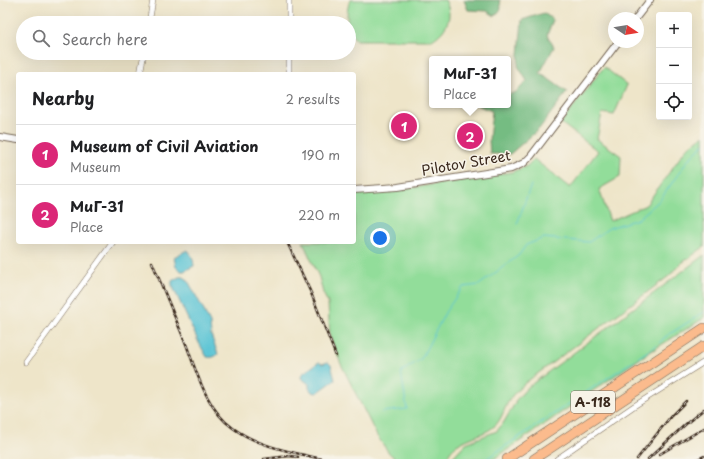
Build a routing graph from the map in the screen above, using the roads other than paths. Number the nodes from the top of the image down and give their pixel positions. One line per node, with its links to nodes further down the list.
1 (153, 0): 5 (street)
2 (289, 0): 6 (street)
3 (650, 0): 4 (street)
4 (641, 12)
5 (150, 16)
6 (289, 16)
7 (613, 48): 14 (street, Pilotov Street)
8 (143, 60): 10 (street)
9 (289, 60): 11 (street)
10 (140, 72)
11 (289, 72)
12 (0, 137): 13 (street)
13 (16, 140)
14 (356, 190)
15 (112, 244): 18 (street)
16 (704, 328): 20 (highway, А-118)
17 (704, 346): 21 (highway, А-118)
18 (26, 362)
19 (704, 362): 22 (street)
20 (506, 459)
21 (534, 459)
22 (557, 459)

